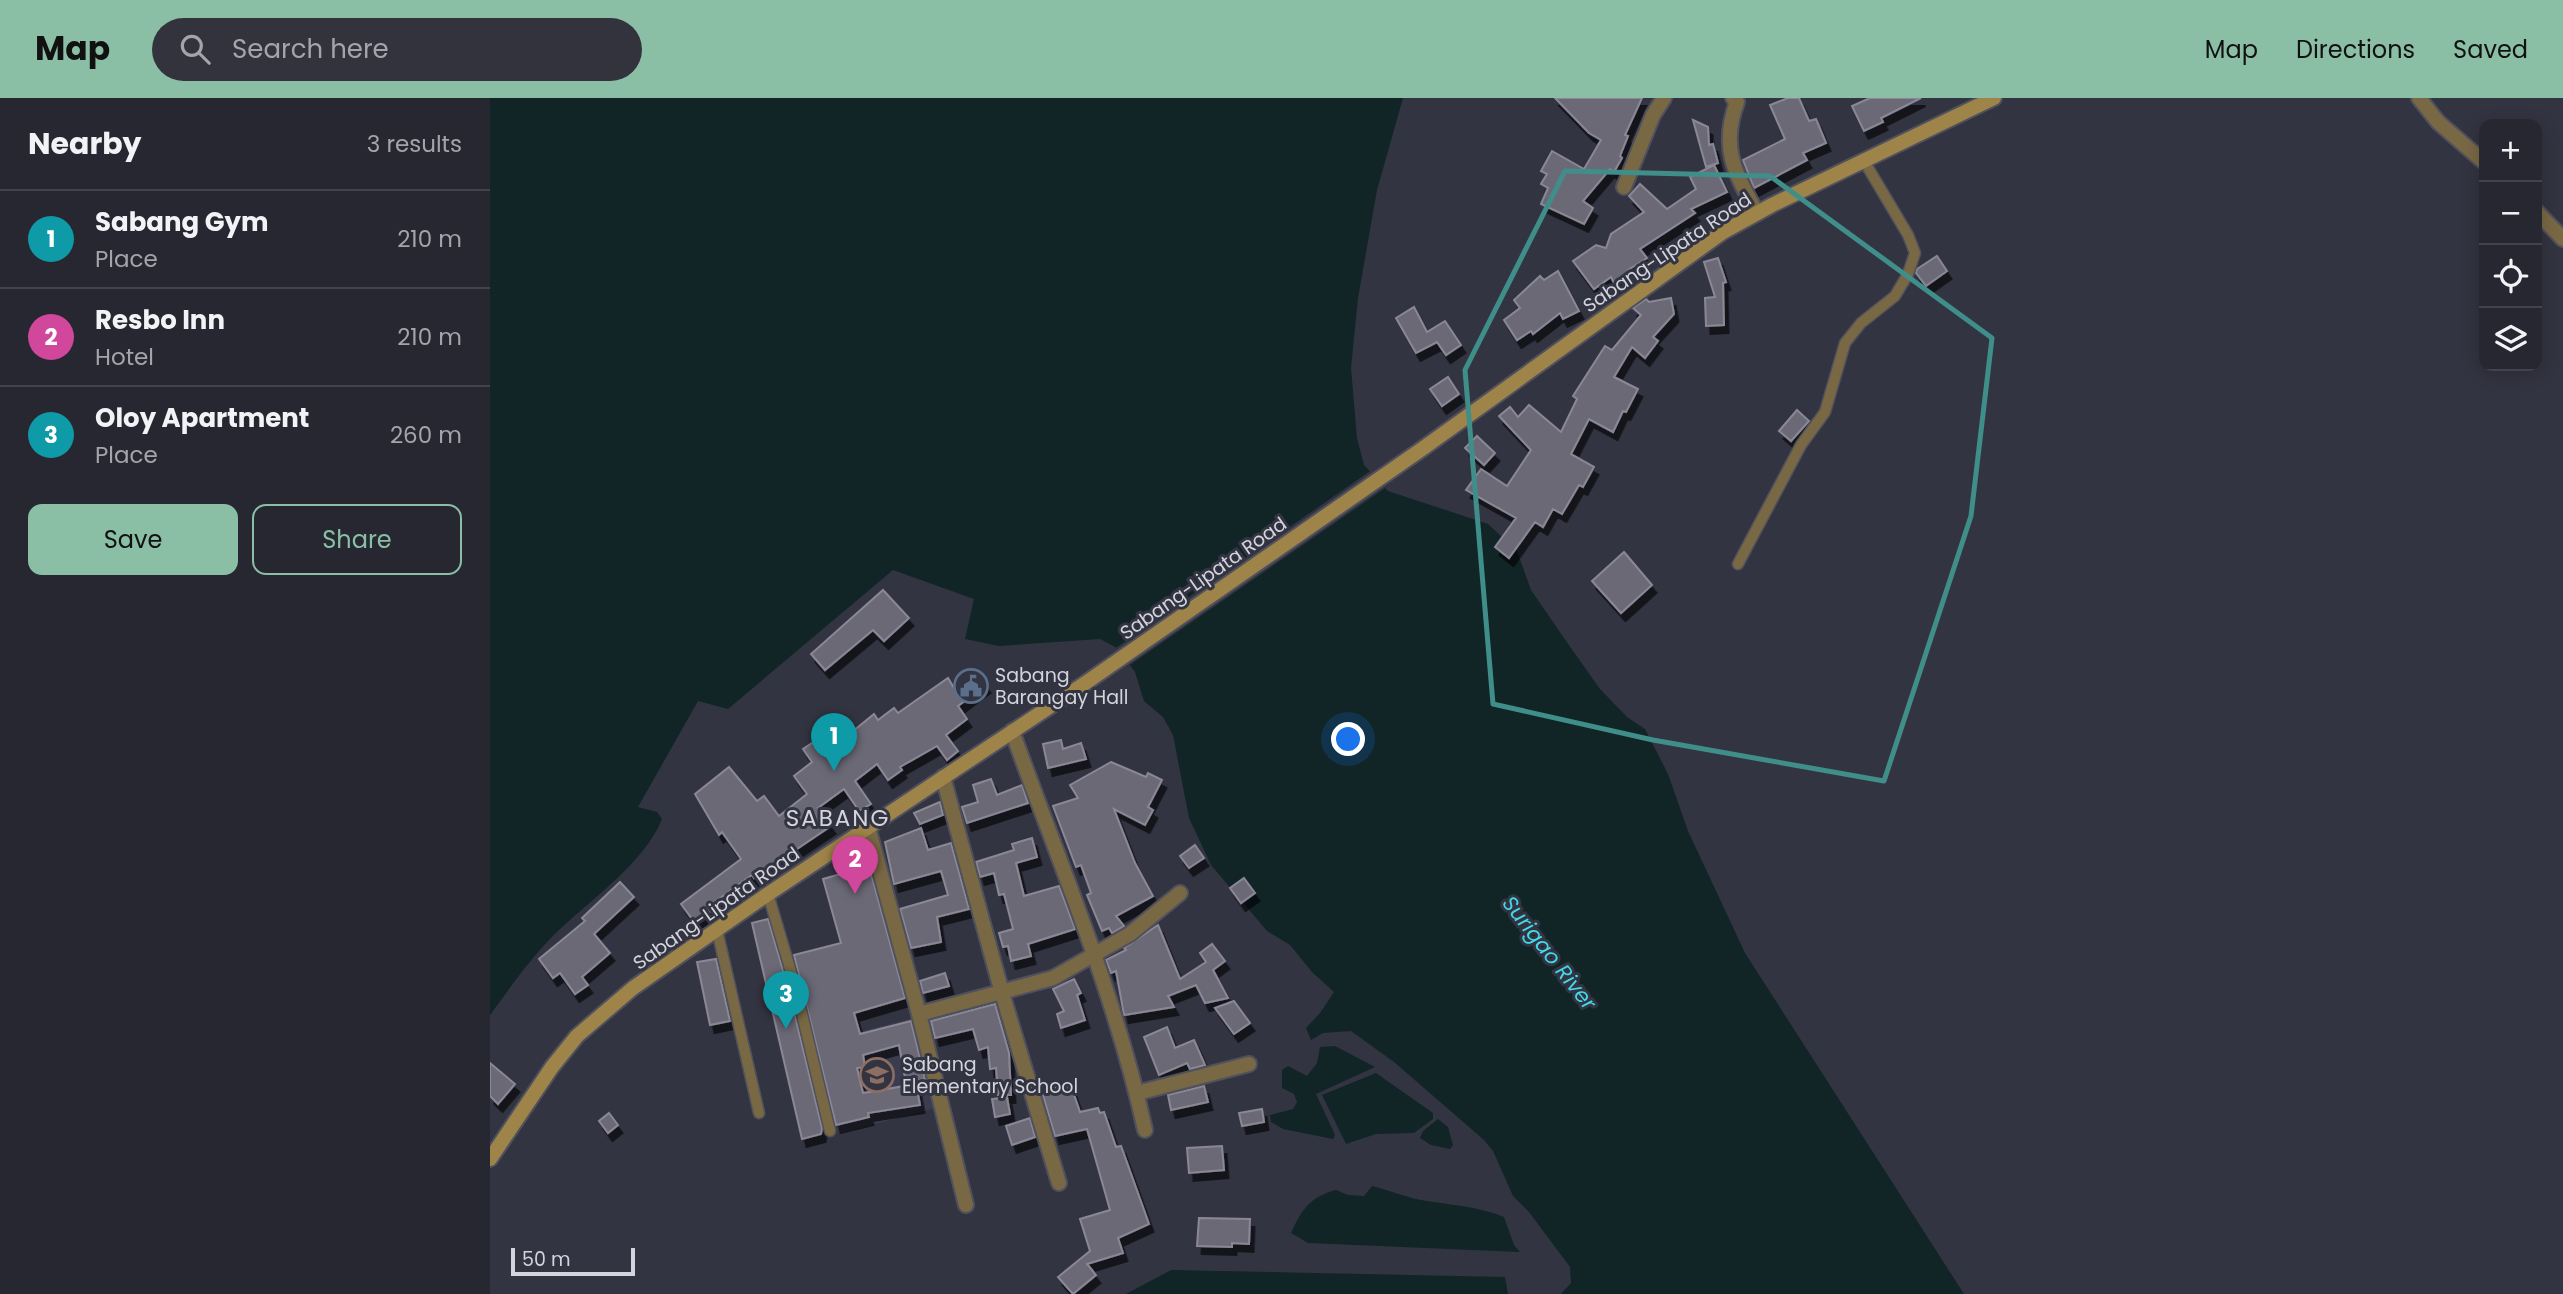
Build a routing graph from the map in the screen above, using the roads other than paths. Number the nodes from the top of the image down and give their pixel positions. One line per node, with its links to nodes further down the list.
1 (1664, 98): 7 (street)
2 (1733, 98): 8 (street)
3 (1994, 98): 6 (main road, Sabang-Lipata Road)
4 (2419, 98): 5 (street)
5 (2479, 158)
6 (1864, 161): 8 (main road, Sabang-Lipata Road); 11 (lane)
7 (1624, 187)
8 (1757, 214): 12 (main road, Sabang-Lipata Road)
9 (2542, 217): 10 (street)
10 (2563, 239)
11 (1738, 564)
12 (1012, 731): 13 (main road, Sabang-Lipata Road); 18 (street)
13 (943, 777): 14 (main road, Sabang-Lipata Road); 19 (street)
14 (868, 827): 16 (main road, Sabang-Lipata Road); 20 (street)
15 (1180, 893): 18 (street)
16 (768, 894): 17 (main road, Sabang-Lipata Road); 25 (lane)
17 (717, 930): 23 (lane); 26 (main road, Sabang-Lipata Road)
18 (1094, 957): 19 (street); 22 (street)
19 (1002, 993): 20 (street); 27 (street)
20 (919, 1014): 28 (street)
21 (1249, 1064): 22 (street)
22 (1137, 1093): 24 (street)
23 (759, 1113)
24 (1145, 1130)
25 (830, 1131)
26 (490, 1159)
27 (1059, 1182)
28 (966, 1205)

